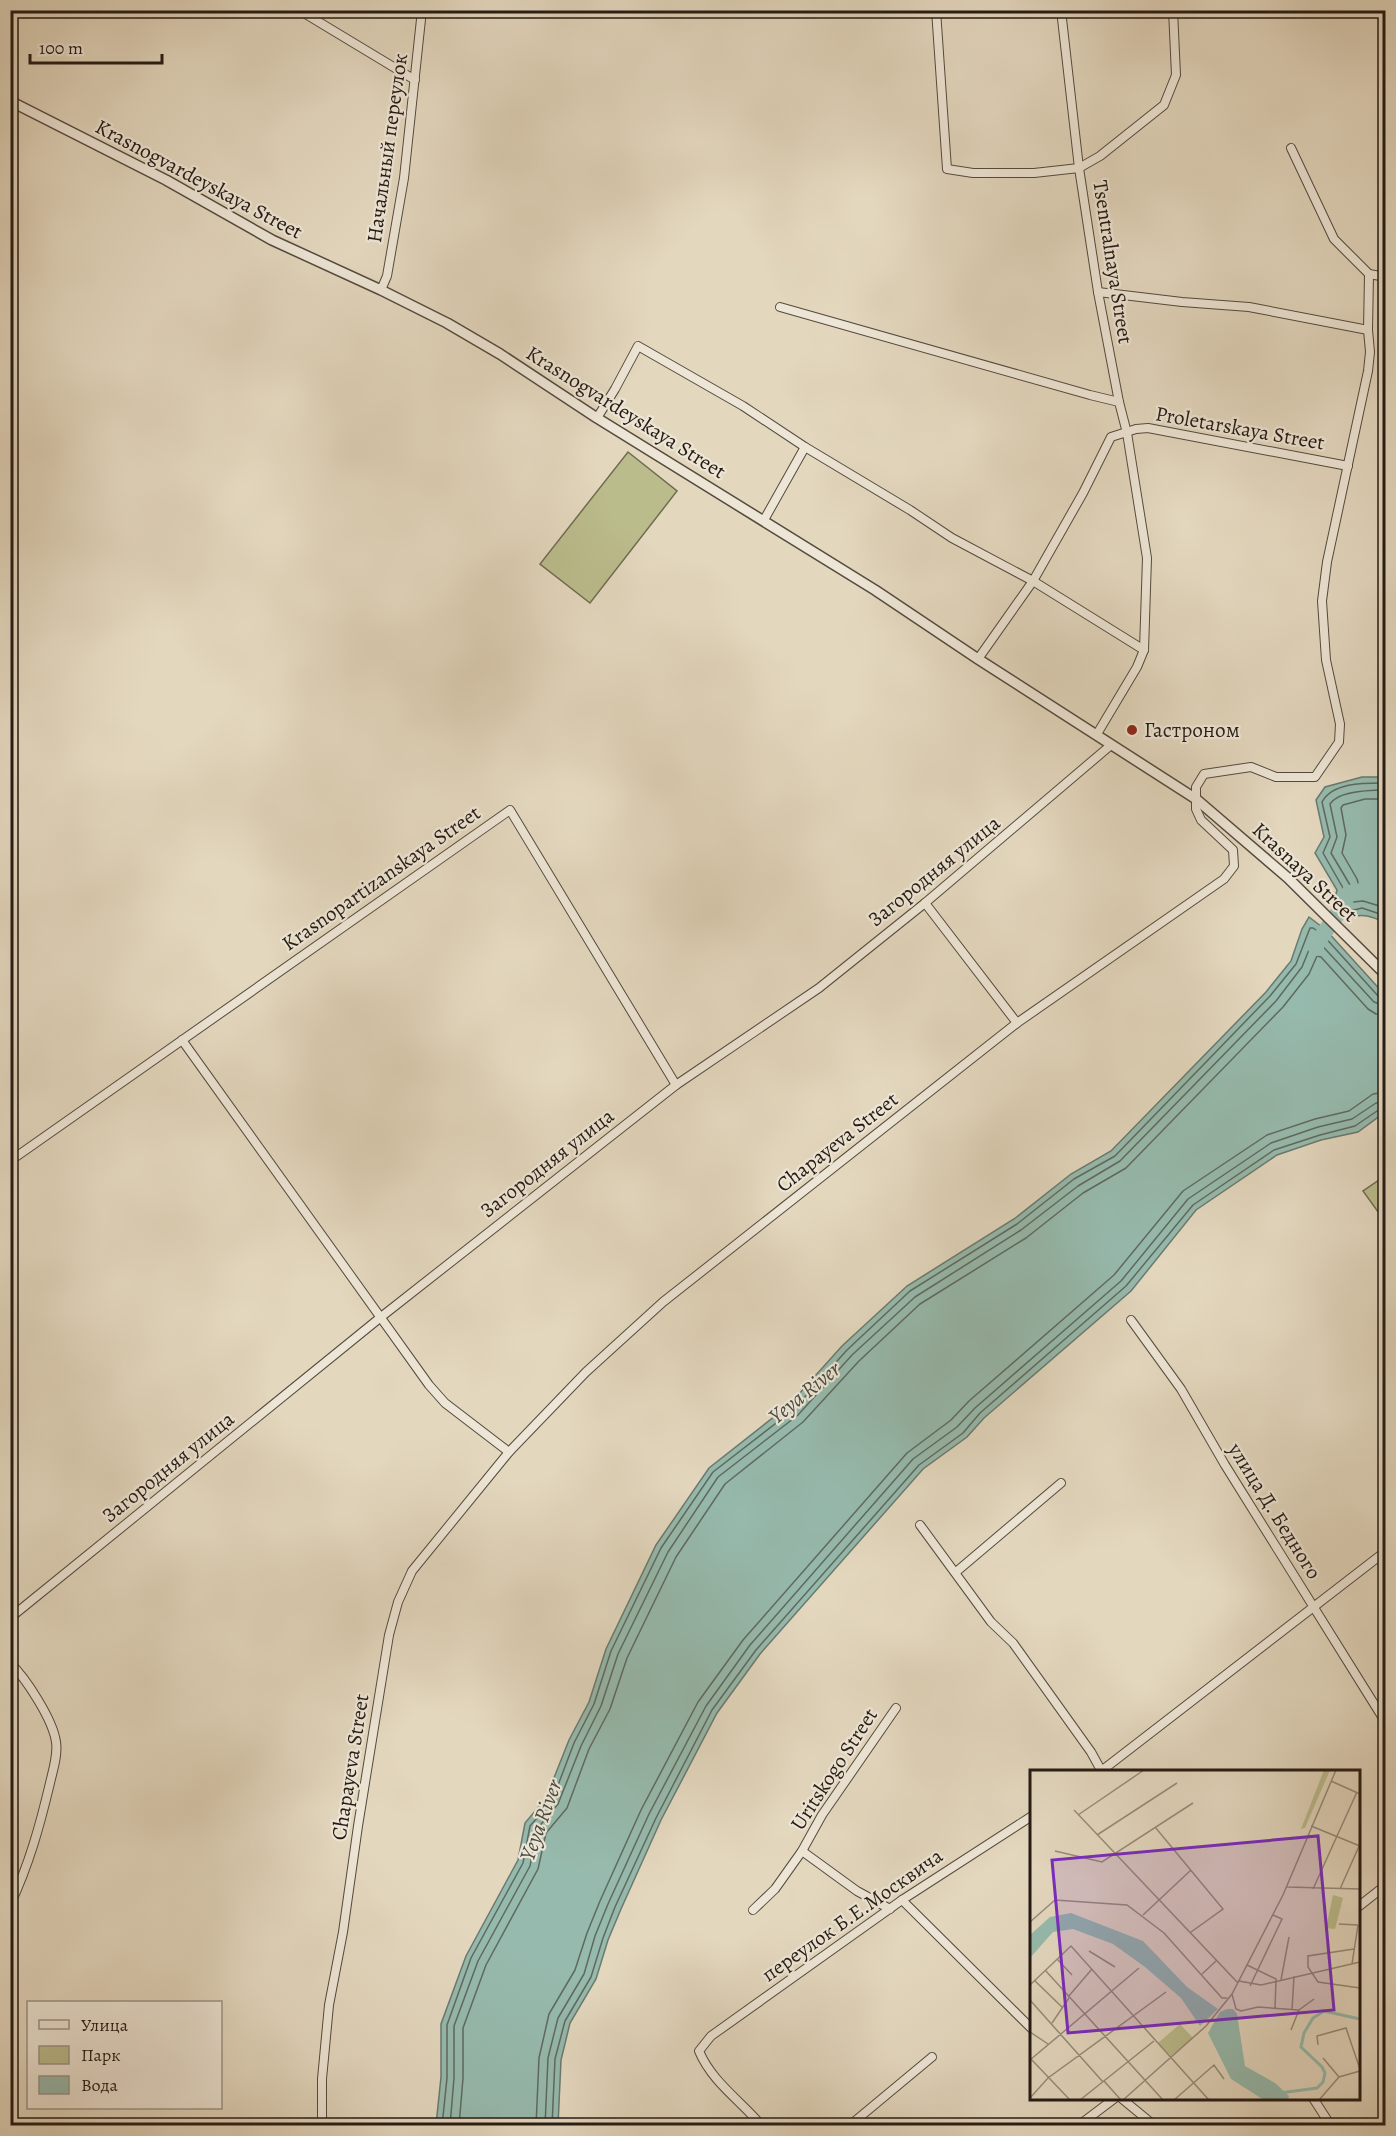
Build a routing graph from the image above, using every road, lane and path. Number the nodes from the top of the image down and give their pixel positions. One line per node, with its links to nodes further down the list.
1 (299, 10): 6 (street)
2 (422, 10): 6 (street, Начальный переулок)
3 (936, 10): 9 (street, Tsentralnaya Street)
4 (1061, 10): 9 (street)
5 (1173, 10): 9 (street)
6 (415, 80): 12 (street, Начальный переулок)
7 (10, 102): 12 (street, Krasnogvardeyskaya Street)
8 (1292, 148): 10 (street)
9 (1079, 168): 13 (street, Tsentralnaya Street)
10 (1369, 274): 11 (street); 15 (street, Proletarskaya Street)
11 (1386, 277)
12 (381, 290): 17 (street, Krasnogvardeyskaya Street)
13 (1098, 292): 15 (street); 16 (street, Tsentralnaya Street)
14 (780, 307): 16 (street)
15 (1368, 330): 20 (street, Proletarskaya Street)
16 (1119, 402): 18 (street, Tsentralnaya Street)
17 (597, 418): 19 (street); 21 (street, Krasnogvardeyskaya Street)
18 (1127, 433): 20 (street, Proletarskaya Street); 22 (street); 23 (street, Tsentralnaya Street)
19 (805, 447): 21 (street); 22 (street)
20 (1348, 466): 27 (street, Proletarskaya Street)
21 (764, 520): 24 (street, Krasnogvardeyskaya Street)
22 (1033, 581): 23 (street); 24 (street)
23 (1144, 650): 25 (street, Tsentralnaya Street)
24 (978, 659): 25 (street, Krasnogvardeyskaya Street)
25 (1097, 734): 26 (street, Krasnogvardeyskaya Street)
26 (1112, 744): 27 (street, Krasnogvardeyskaya Street); 28 (street, Загородняя улица)
27 (1196, 799): 29 (street, Krasnaya Street); 30 (street, Chapayeva Street)
28 (925, 903): 30 (street); 32 (street, Загородняя улица)
29 (1386, 975)
30 (1017, 1023): 36 (street, Chapayeva Street)
31 (182, 1040): 32 (street, Krasnopartizanskaya Street); 33 (street, Krasnopartizanskaya Street); 34 (street)
32 (676, 1085): 34 (street, Загородняя улица)
33 (10, 1161)
34 (381, 1317): 36 (street); 42 (street, Загородняя улица)
35 (1131, 1320): 41 (street, улица Д. Бедного)
36 (509, 1452): 61 (street, Chapayeva Street)
37 (1061, 1484): 40 (street)
38 (920, 1525): 40 (street)
39 (1386, 1551): 41 (street)
40 (956, 1572): 46 (street)
41 (1314, 1607): 45 (street, улица Д. Бедного); 47 (street)
42 (10, 1618)
43 (10, 1663): 52 (street)
44 (896, 1708): 49 (street, Uritskogo Street)
45 (1386, 1724)
46 (1100, 1770)
47 (1102, 1770)
48 (1030, 1817): 51 (street, переулок Б.Е.Москвича)
49 (802, 1851): 54 (street, Uritskogo Street); 55 (street, Uritskogo Street)
50 (1386, 1886): 53 (street)
51 (902, 1900): 54 (street, переулок Б.Е.Москвича); 56 (street)
52 (10, 1905)
53 (1360, 1905)
54 (890, 1909): 62 (street, переулок Б.Е.Москвича)
55 (753, 1910)
56 (1030, 2027)
57 (932, 2057): 63 (street)
58 (1123, 2100): 65 (street)
59 (1314, 2100): 66 (street)
60 (1104, 2101): 64 (street)
61 (322, 2126)
62 (762, 2126)
63 (849, 2126)
64 (1078, 2126)
65 (1155, 2126)
66 (1331, 2126)

